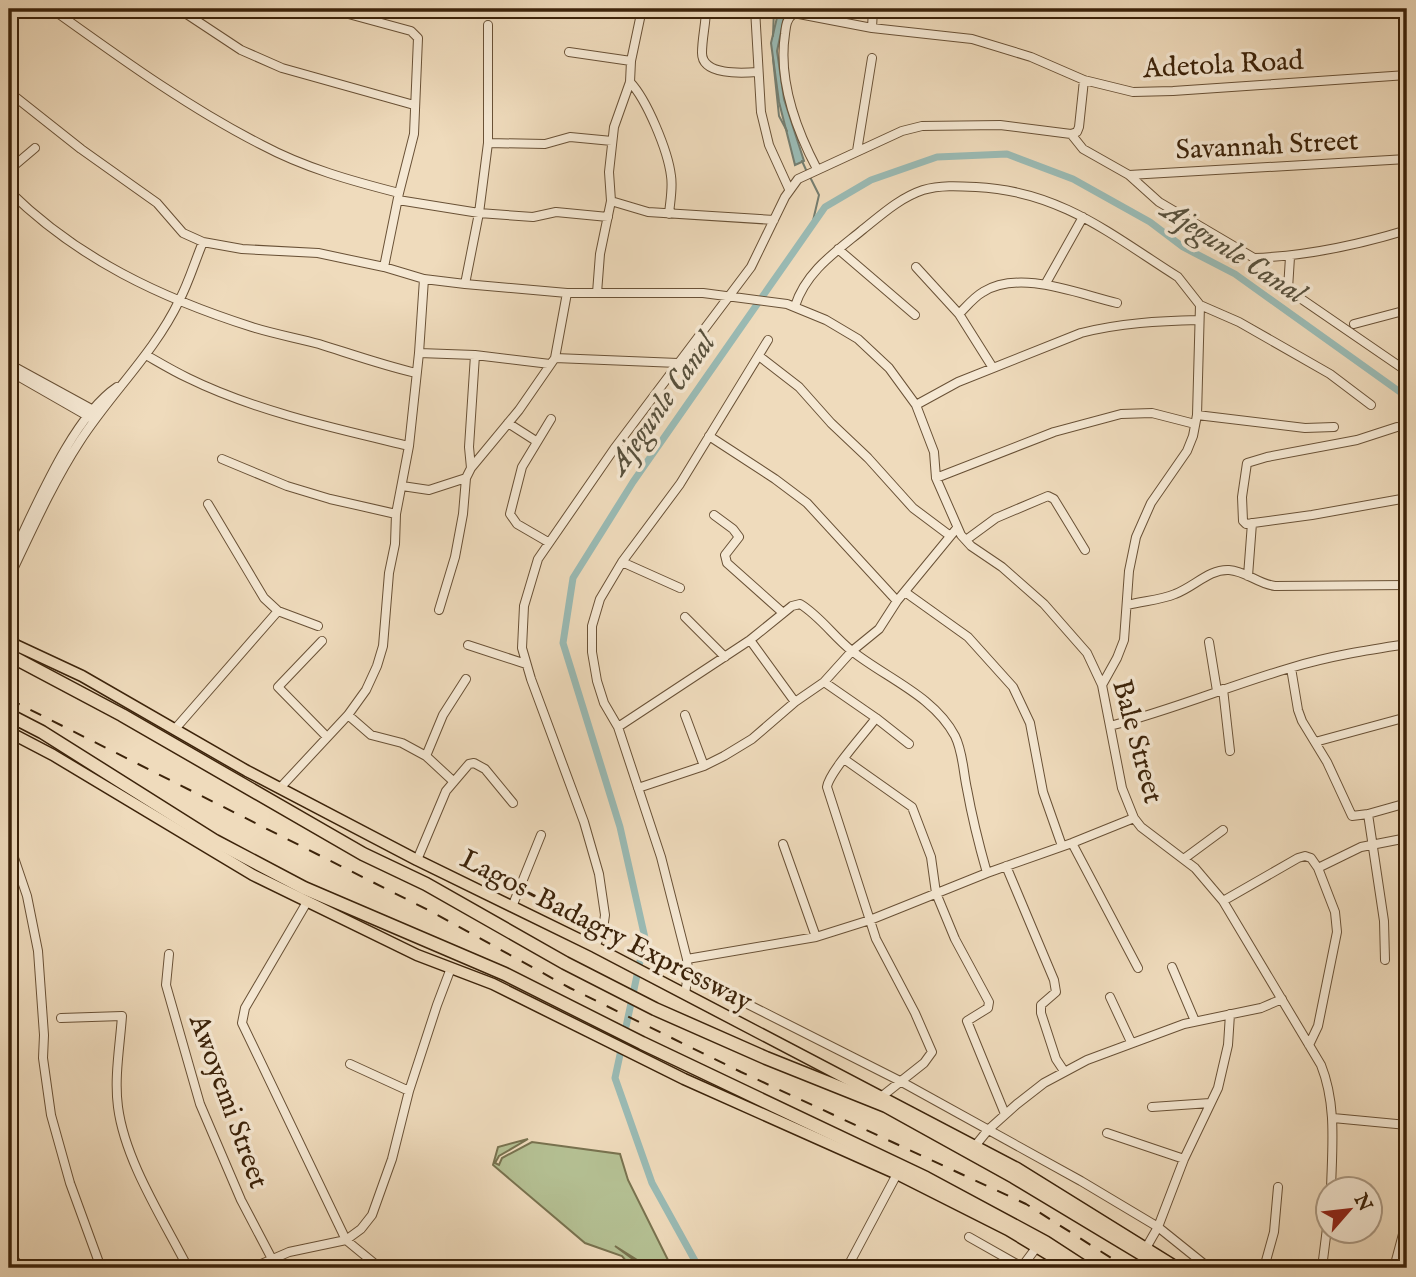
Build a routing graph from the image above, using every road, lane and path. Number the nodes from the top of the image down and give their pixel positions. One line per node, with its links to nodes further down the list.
1 (52, 9): 30 (street)
2 (179, 9): 18 (street)
3 (330, 9): 18 (street)
4 (642, 9): 12 (street)
5 (706, 9): 13 (street)
6 (755, 9): 13 (street)
7 (873, 9): 9 (street)
8 (488, 25): 21 (street)
9 (872, 28): 15 (street, Adetola Road); 26 (street, Adetola Road)
10 (569, 52): 12 (street)
11 (872, 58): 23 (street)
12 (631, 61): 16 (street)
13 (758, 72): 28 (street)
14 (1407, 75): 15 (street, Adetola Road)
15 (1084, 80): 19 (street)
16 (630, 82): 20 (street); 33 (street)
17 (9, 92): 38 (street)
18 (414, 105): 30 (street)
19 (1071, 134): 23 (street); 27 (street)
20 (612, 141): 21 (street); 31 (street)
21 (488, 143): 32 (street)
22 (35, 148): 25 (street)
23 (857, 151): 26 (street)
24 (1407, 159): 27 (street, Savannah Street)
25 (9, 170)
26 (813, 171): 28 (street)
27 (1129, 175): 41 (street)
28 (789, 189): 36 (street)
29 (9, 191): 51 (street)
30 (398, 196): 32 (street); 42 (street)
31 (611, 201): 33 (street); 34 (street)
32 (479, 212): 34 (street); 46 (street)
33 (669, 214): 36 (street)
34 (608, 217): 49 (street)
35 (1083, 217): 39 (street); 45 (street); 54 (street)
36 (774, 220): 50 (street)
37 (1407, 230): 40 (street)
38 (203, 242): 42 (street, Bale Street); 51 (street)
39 (838, 249): 53 (street); 56 (street)
40 (1290, 257): 41 (street); 47 (street)
41 (1254, 258): 47 (street)
42 (384, 267): 44 (street, Bale Street)
43 (916, 267): 57 (street)
44 (424, 279): 46 (street, Bale Street); 61 (street)
45 (1046, 283): 52 (street); 57 (street)
46 (465, 284): 48 (street, Bale Street)
47 (1288, 289): 69 (street)
48 (567, 293): 49 (street, Bale Street); 65 (street)
49 (597, 293): 50 (street, Bale Street)
50 (733, 297): 53 (street, Bale Street); 66 (street)
51 (179, 302): 62 (street); 71 (street)
52 (1117, 303)
53 (791, 305): 72 (street, Bale Street)
54 (1200, 305): 58 (street); 73 (street)
55 (1407, 310): 59 (street)
56 (915, 314)
57 (959, 314): 68 (street)
58 (1199, 320): 68 (street); 76 (street)
59 (1354, 324)
60 (768, 340): 64 (street)
61 (419, 353): 63 (street); 71 (street)
62 (146, 355): 74 (street); 82 (street)
63 (475, 355): 65 (street); 84 (street)
64 (759, 356): 80 (street); 94 (street)
65 (552, 361): 66 (street); 77 (street)
66 (678, 363): 96 (street)
67 (9, 364): 74 (street)
68 (993, 368): 72 (street)
69 (1402, 368)
70 (9, 371): 74 (street)
71 (416, 373): 82 (street)
72 (916, 405): 86 (street, Bale Street)
73 (1371, 405)
74 (95, 415): 98 (street); 101 (street)
75 (551, 419): 81 (street)
76 (1196, 419): 78 (street); 86 (street); 106 (street)
77 (508, 423): 81 (street); 84 (street)
78 (1334, 427)
79 (1397, 427): 92 (street)
80 (709, 436): 99 (street); 105 (street)
81 (536, 441): 96 (street)
82 (410, 446): 87 (street)
83 (222, 459): 90 (street)
84 (471, 468): 85 (street)
85 (467, 478): 87 (street); 107 (street)
86 (936, 478): 93 (street, Bale Street)
87 (402, 486): 90 (street)
88 (1407, 498): 92 (street)
89 (208, 505): 108 (street)
90 (396, 514): 129 (street)
91 (714, 515): 109 (street)
92 (1252, 523): 100 (street)
93 (957, 528): 94 (street); 95 (street, Bale Street)
94 (949, 536): 104 (street)
95 (965, 540): 97 (street); 125 (street, Bale Street)
96 (548, 542): 121 (street)
97 (1084, 550)
98 (9, 562)
99 (622, 562): 103 (street); 134 (street)
100 (1248, 576): 102 (street); 106 (street)
101 (9, 578)
102 (1407, 585)
103 (680, 588)
104 (905, 592): 105 (street); 159 (street)
105 (897, 601): 118 (street)
106 (1128, 605): 125 (street)
107 (439, 610)
108 (278, 611): 111 (street); 135 (street)
109 (782, 612): 113 (street); 118 (street)
110 (685, 617): 120 (street)
111 (318, 626)
112 (322, 640): 137 (street)
113 (750, 640): 120 (street); 127 (street)
114 (9, 642): 135 (main road, Lagos-Badagry Expressway)
115 (1209, 642): 126 (street)
116 (1407, 644): 122 (street)
117 (468, 645): 121 (street)
118 (852, 651): 124 (street); 164 (street)
119 (9, 655): 224 (highway, Lagos-Badagry Expressway)
120 (725, 657): 134 (street)
121 (526, 664): 171 (street)
122 (1291, 668): 126 (street); 138 (street)
123 (466, 679): 142 (street)
124 (824, 682): 127 (street); 132 (street)
125 (1102, 685): 133 (street, Bale Street)
126 (1220, 690): 133 (street); 141 (street)
127 (795, 702): 144 (street)
128 (9, 715): 223 (highway)
129 (348, 715): 137 (street); 142 (street)
130 (685, 715): 144 (street)
131 (1407, 717): 138 (street)
132 (876, 719): 139 (street); 143 (street)
133 (1110, 726): 151 (street, Bale Street)
134 (618, 727): 147 (street)
135 (175, 729): 146 (main road, Lagos-Badagry Expressway)
136 (13, 734): 140 (street); 167 (main road)
137 (327, 737): 146 (street)
138 (1315, 742): 150 (street)
139 (909, 744)
140 (9, 750)
141 (1230, 751)
142 (426, 756): 145 (street)
143 (845, 759): 165 (street); 169 (street)
144 (704, 766): 147 (street)
145 (453, 781): 148 (street); 161 (street)
146 (280, 788): 161 (main road, Lagos-Badagry Expressway)
147 (638, 788): 173 (street)
148 (513, 803)
149 (1407, 803): 150 (street)
150 (1368, 814): 158 (street)
151 (1134, 818): 156 (street); 160 (street, Bale Street)
152 (1223, 830): 160 (street)
153 (541, 835): 168 (street)
154 (1407, 838): 158 (street)
155 (9, 843): 216 (street)
156 (1072, 843): 159 (street); 177 (street)
157 (783, 844): 170 (street)
158 (1373, 844): 163 (street); 174 (street)
159 (1062, 846): 162 (street)
160 (1185, 858): 166 (street, Bale Street)
161 (417, 860): 168 (main road, Lagos-Badagry Expressway)
162 (1006, 866): 164 (street); 188 (street)
163 (1318, 868): 166 (street); 186 (street)
164 (986, 873): 165 (street)
165 (936, 893): 169 (street); 194 (street)
166 (1223, 901): 181 (street, Bale Street)
167 (307, 902): 176 (main road); 207 (street)
168 (512, 907): 171 (main road, Lagos-Badagry Expressway)
169 (870, 920): 170 (street); 189 (street)
170 (816, 937): 173 (street)
171 (595, 947): 179 (main road, Lagos-Badagry Expressway)
172 (169, 954): 212 (street, Awoyemi Street)
173 (687, 959): 178 (street)
174 (1385, 960)
175 (1172, 967): 184 (street)
176 (451, 968): 190 (street); 202 (main road)
177 (1138, 968)
178 (688, 974): 179 (street); 189 (street)
179 (685, 994): 191 (main road, Lagos-Badagry Expressway)
180 (1110, 997): 185 (street)
181 (1282, 999): 182 (street); 186 (street, Bale Street)
182 (1230, 1014): 184 (street); 192 (street)
183 (61, 1018): 217 (street)
184 (1195, 1021): 185 (street)
185 (1131, 1042): 188 (street)
186 (1309, 1045): 195 (street, Bale Street)
187 (350, 1064): 190 (street)
188 (1064, 1072): 194 (street)
189 (900, 1081): 191 (street); 197 (street)
190 (409, 1091): 207 (street)
191 (881, 1097): 199 (main road, Lagos-Badagry Expressway)
192 (1210, 1103): 193 (street); 200 (street)
193 (1152, 1107)
194 (1005, 1114): 197 (street)
195 (1333, 1118): 196 (street); 203 (street, Bale Street)
196 (1407, 1125)
197 (988, 1130): 199 (street); 205 (street)
198 (1107, 1133): 200 (street)
199 (975, 1146): 210 (main road, Lagos-Badagry Expressway)
200 (1184, 1159): 205 (street)
201 (1407, 1172): 229 (street)
202 (897, 1174): 209 (main road); 221 (street)
203 (1331, 1176)
204 (1278, 1187): 227 (street)
205 (1158, 1227): 210 (street); 226 (street)
206 (969, 1237): 214 (street)
207 (346, 1240): 212 (street); 213 (street)
208 (1325, 1246): 228 (street)
209 (1036, 1248): 214 (street); 222 (main road)
210 (1146, 1248): 225 (main road, Lagos-Badagry Expressway)
211 (9, 1252): 215 (street)
212 (272, 1259): 218 (street); 219 (street, Awoyemi Street)
213 (369, 1264): 220 (street)
214 (1025, 1267)
215 (21, 1268)
216 (101, 1268)
217 (188, 1268)
218 (252, 1268)
219 (279, 1268)
220 (380, 1268)
221 (847, 1268)
222 (1071, 1268)
223 (1085, 1268)
224 (1161, 1268)
225 (1178, 1268)
226 (1209, 1268)
227 (1264, 1268)
228 (1322, 1268)
229 (1394, 1268)

